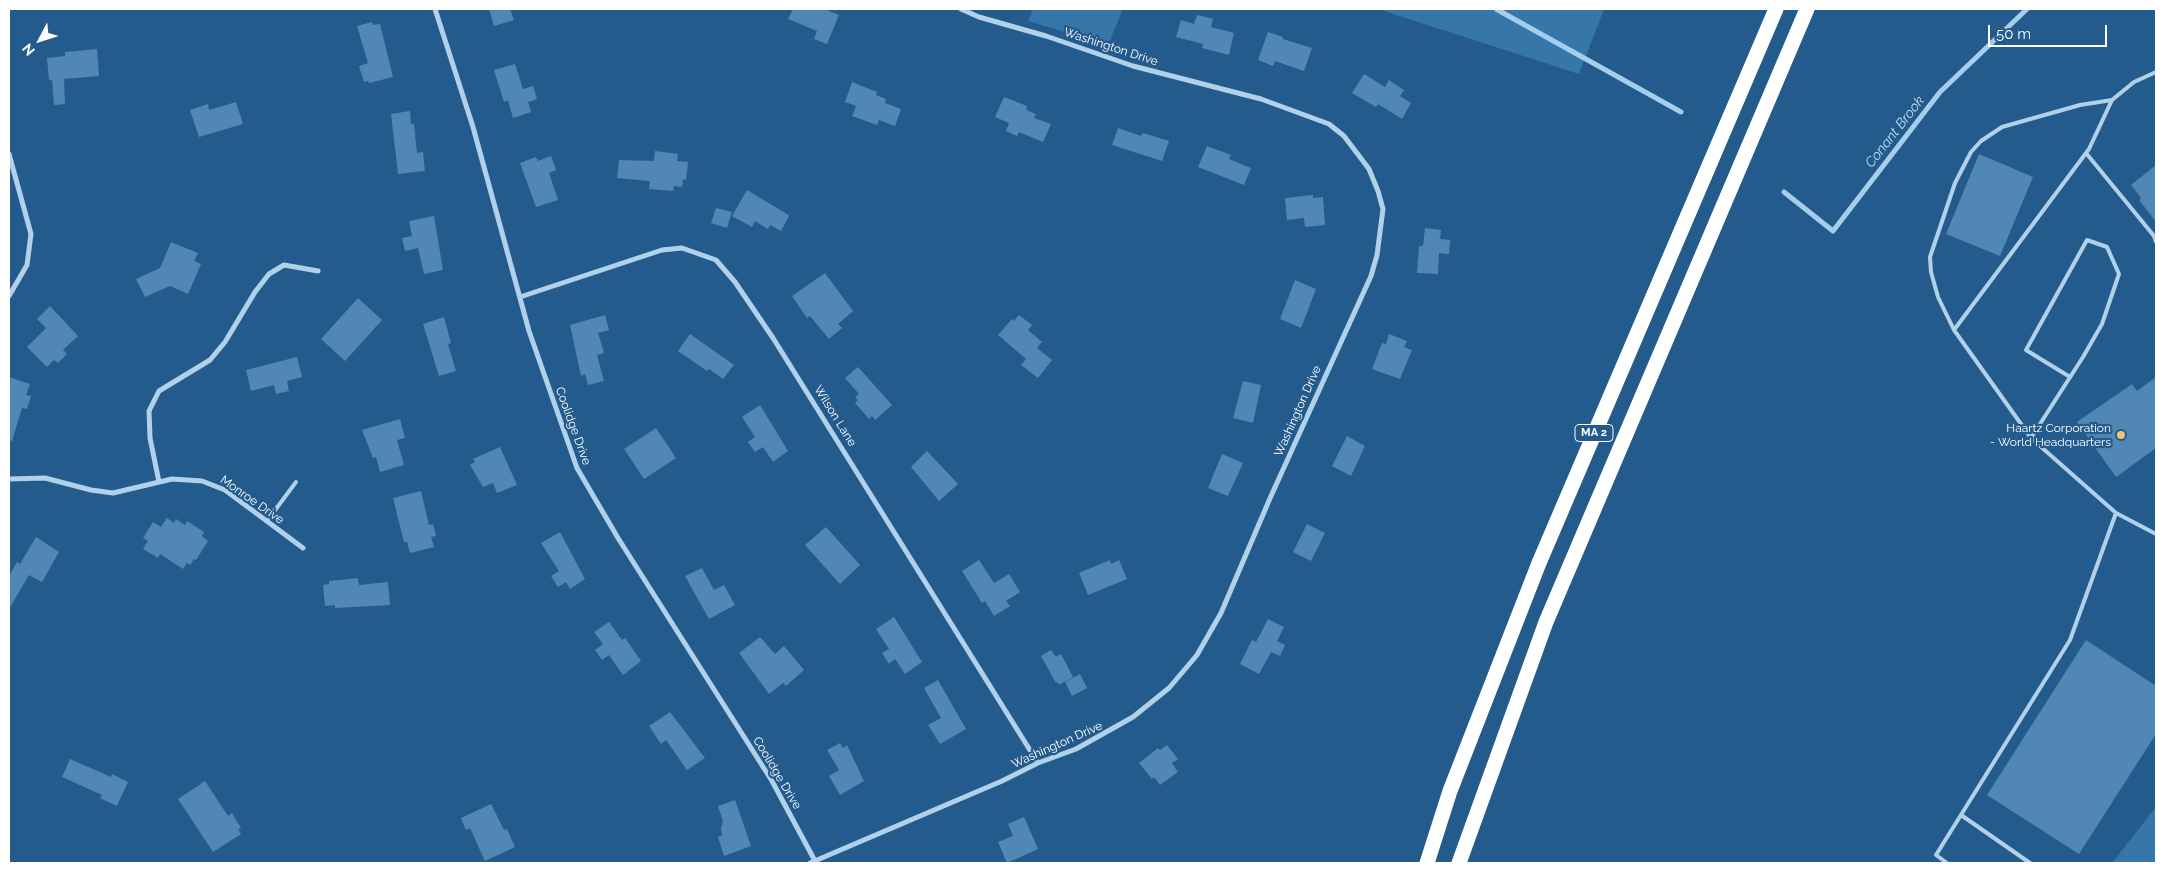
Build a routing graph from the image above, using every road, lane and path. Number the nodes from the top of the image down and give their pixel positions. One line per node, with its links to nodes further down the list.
1 (435, 9): 12 (street, Coolidge Drive)
2 (961, 9): 23 (street, Washington Drive)
3 (1776, 9): 26 (highway, MA 2)
4 (1807, 9): 27 (highway, MA 2)
5 (2156, 72): 6 (lane)
6 (2112, 100): 7 (lane); 13 (lane)
7 (2086, 153): 9 (lane); 13 (lane)
8 (9, 154): 11 (street)
9 (2156, 242)
10 (318, 271): 17 (street)
11 (9, 296)
12 (520, 297): 23 (street, Wilson Lane); 25 (street, Coolidge Drive)
13 (1954, 330): 15 (lane)
14 (2070, 378): 14 (lane); 15 (lane)
15 (2031, 438): 19 (lane)
16 (9, 479): 17 (street, Monroe Drive)
17 (159, 482): 20 (street, Monroe Drive)
18 (296, 482): 20 (lane)
19 (2116, 513): 21 (lane); 24 (lane)
20 (267, 521): 22 (street, Monroe Drive)
21 (2156, 534)
22 (303, 548)
23 (1038, 763): 25 (street, Washington Drive)
24 (1961, 815): 28 (lane); 29 (lane)
25 (812, 862)
26 (1427, 863)
27 (1459, 863)
28 (1947, 863)
29 (2030, 863)

